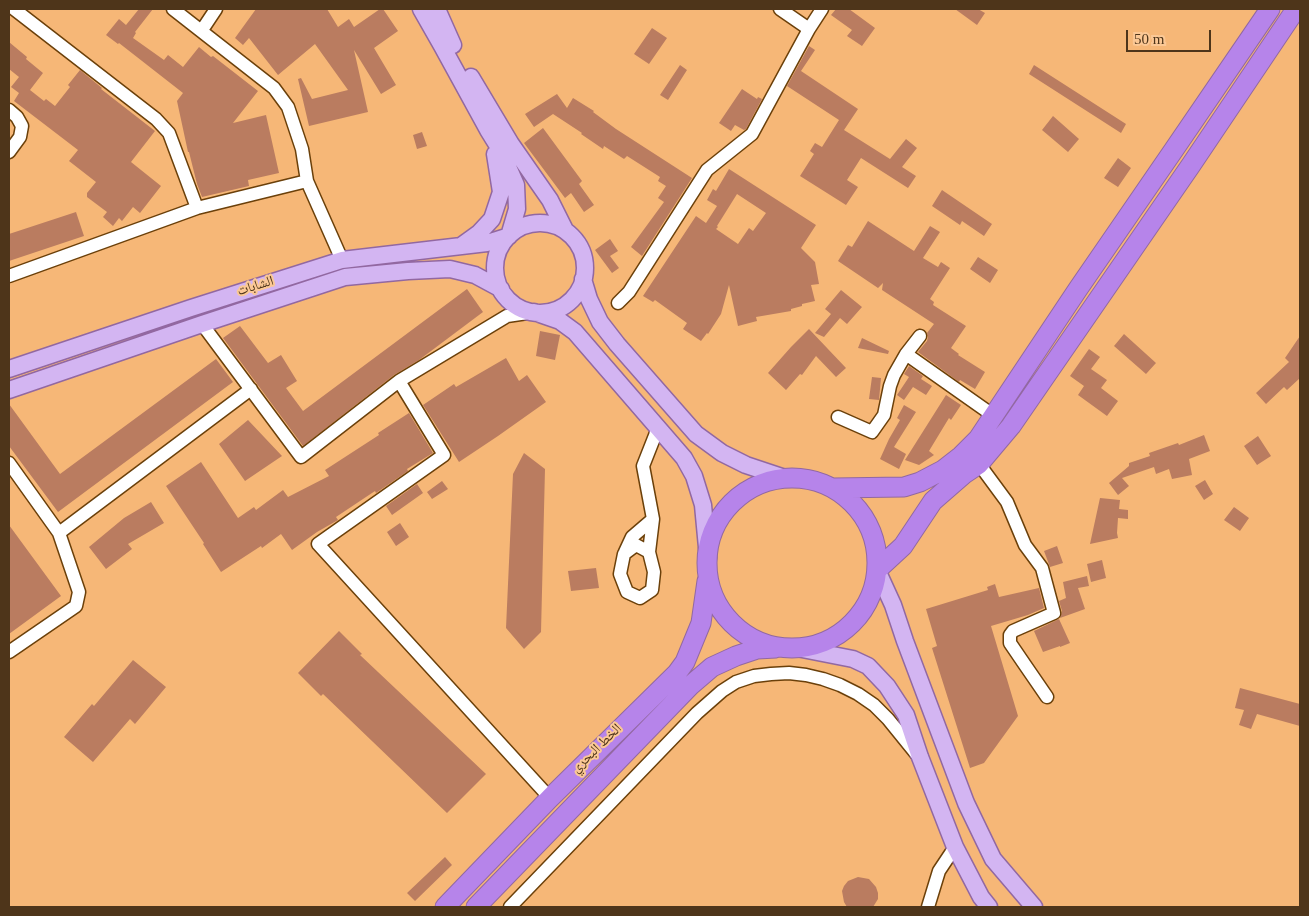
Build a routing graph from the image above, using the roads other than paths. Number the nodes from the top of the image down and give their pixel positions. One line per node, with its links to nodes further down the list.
1 (14, 9): 19 (street)
2 (173, 9): 11 (street)
3 (216, 9): 11 (street)
4 (421, 9): 12 (main road)
5 (439, 9): 12 (main road)
6 (780, 9): 10 (street)
7 (822, 9): 10 (street)
8 (1270, 9): 15 (highway)
9 (1296, 9): 17 (highway)
10 (809, 29): 27 (street)
11 (202, 30): 18 (street)
12 (446, 43): 14 (main road); 20 (main road)
13 (9, 110): 16 (street)
14 (488, 130): 21 (main road); 22 (main road)
15 (1173, 151): 17 (highway); 36 (highway)
16 (9, 152)
17 (1190, 165): 39 (highway)
18 (307, 181): 19 (street); 23 (street)
19 (197, 208): 24 (street)
20 (565, 230): 21 (main road); 25 (main road)
21 (509, 236): 22 (main road, الشابات); 26 (main road)
22 (460, 247): 23 (main road, الشابات)
23 (342, 260): 32 (main road, الشابات)
24 (9, 276)
25 (583, 279): 28 (main road); 41 (main road)
26 (501, 289): 28 (main road); 29 (main road, الشابات)
27 (618, 303)
28 (534, 312): 33 (street); 38 (main road)
29 (202, 324): 34 (street); 35 (main road, الشابات)
30 (920, 336): 31 (street)
31 (906, 354): 36 (street); 37 (street)
32 (9, 369)
33 (399, 381): 34 (street); 53 (street)
34 (251, 389): 44 (street)
35 (9, 390)
36 (994, 416): 42 (highway)
37 (838, 417)
38 (658, 428): 43 (street); 47 (main road)
39 (979, 464): 48 (highway); 51 (street)
40 (11, 470): 44 (street)
41 (785, 478): 42 (highway); 47 (highway)
42 (833, 488): 48 (highway)
43 (653, 519): 45 (street); 46 (street)
44 (59, 533): 50 (street)
45 (649, 552): 46 (street); 46 (street)
46 (624, 554)
47 (708, 564): 49 (highway); 53 (highway, الخط البحري)
48 (877, 570): 49 (highway); 60 (main road)
49 (791, 648): 52 (main road); 56 (highway, الخط البحري)
50 (9, 652)
51 (1048, 697)
52 (920, 758): 54 (main road); 57 (street)
53 (550, 798): 55 (highway, الخط البحري)
54 (955, 847): 58 (street); 59 (main road)
55 (445, 907)
56 (476, 907)
57 (510, 907)
58 (928, 907)
59 (989, 907)
60 (1034, 907)

